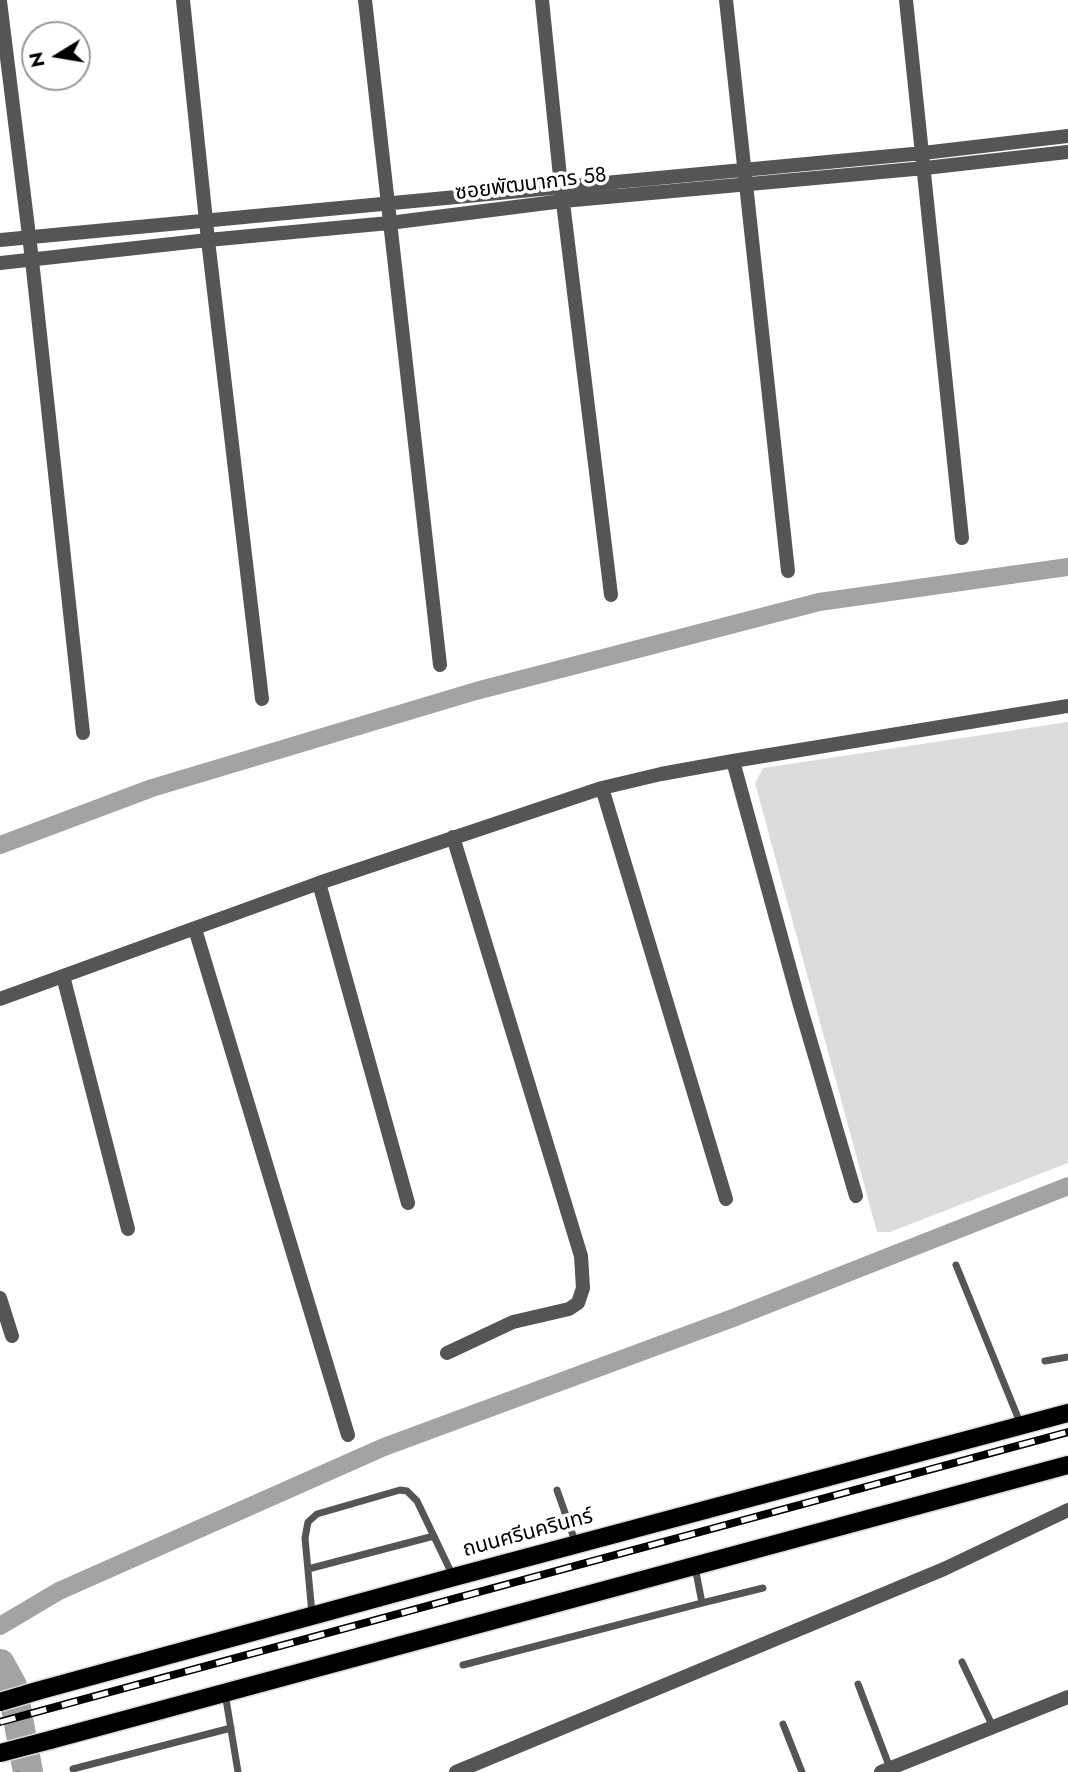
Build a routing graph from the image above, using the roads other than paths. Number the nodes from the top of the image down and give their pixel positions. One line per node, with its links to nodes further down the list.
1 (183, 0): 16 (street)
2 (365, 0): 15 (street)
3 (542, 0): 13 (street)
4 (726, 0): 11 (street)
5 (906, 0): 9 (street)
6 (0, 1): 18 (street)
7 (1068, 136): 9 (street, ซอยพัฒนาการ 58)
8 (1068, 152): 10 (street, ซอยพัฒนาการ 58)
9 (923, 153): 10 (street); 11 (street, ซอยพัฒนาการ 58)
10 (925, 168): 12 (street, ซอยพัฒนาการ 58); 23 (street)
11 (744, 169): 12 (street); 13 (street, ซอยพัฒนาการ 58)
12 (747, 184): 14 (street, ซอยพัฒนาการ 58); 24 (street)
13 (561, 186): 14 (street); 15 (street, ซอยพัฒนาการ 58)
14 (563, 201): 17 (street, ซอยพัฒนาการ 58); 25 (street)
15 (387, 203): 16 (street, ซอยพัฒนาการ 58); 17 (street)
16 (206, 219): 18 (street, ซอยพัฒนาการ 58); 20 (street)
17 (389, 223): 20 (street, ซอยพัฒนาการ 58); 26 (street)
18 (29, 236): 19 (street, ซอยพัฒนาการ 58); 21 (street)
19 (0, 240)
20 (208, 240): 21 (street, ซอยพัฒนาการ 58); 27 (street)
21 (32, 260): 22 (street, ซอยพัฒนาการ 58); 29 (street)
22 (0, 263)
23 (962, 538)
24 (788, 571)
25 (611, 594)
26 (440, 665)
27 (262, 699)
28 (1068, 706): 30 (street)
29 (83, 733)
30 (733, 761): 31 (street); 37 (street)
31 (602, 788): 32 (street); 38 (street)
32 (453, 836): 33 (street); 44 (street)
33 (319, 883): 34 (street); 39 (street)
34 (195, 929): 35 (street); 49 (street)
35 (62, 976): 36 (street); 40 (street)
36 (0, 999)
37 (856, 1196)
38 (726, 1199)
39 (408, 1203)
40 (128, 1229)
41 (956, 1265): 48 (lane)
42 (0, 1298): 43 (street)
43 (12, 1336)
44 (447, 1353)
45 (1068, 1357): 46 (lane)
46 (1045, 1361)
47 (1068, 1413): 48 (main road, ถนนศรีนครินทร์)
48 (1022, 1425): 54 (main road, ถนนศรีนครินทร์)
49 (348, 1435)
50 (1068, 1465): 55 (main road)
51 (557, 1490): 54 (lane)
52 (1068, 1510): 74 (street)
53 (434, 1536): 56 (lane); 56 (lane); 57 (lane)
54 (576, 1545): 57 (main road, ถนนศรีนครินทร์)
55 (695, 1566): 59 (lane); 64 (main road)
56 (308, 1569): 60 (lane)
57 (454, 1577): 60 (main road, ถนนศรีนครินทร์)
58 (763, 1588): 59 (lane)
59 (702, 1603): 62 (lane)
60 (312, 1616): 66 (main road, ถนนศรีนครินทร์, bridge)
61 (962, 1662): 69 (lane)
62 (463, 1665)
63 (858, 1684): 72 (lane)
64 (225, 1693): 68 (lane); 70 (main road, bridge)
65 (1068, 1696): 69 (street)
66 (0, 1702)
67 (783, 1724): 75 (lane)
68 (231, 1727): 71 (lane); 73 (lane)
69 (993, 1727): 72 (street)
70 (0, 1754)
71 (73, 1769)
72 (886, 1770)
73 (238, 1772)
74 (456, 1772)
75 (802, 1772)

